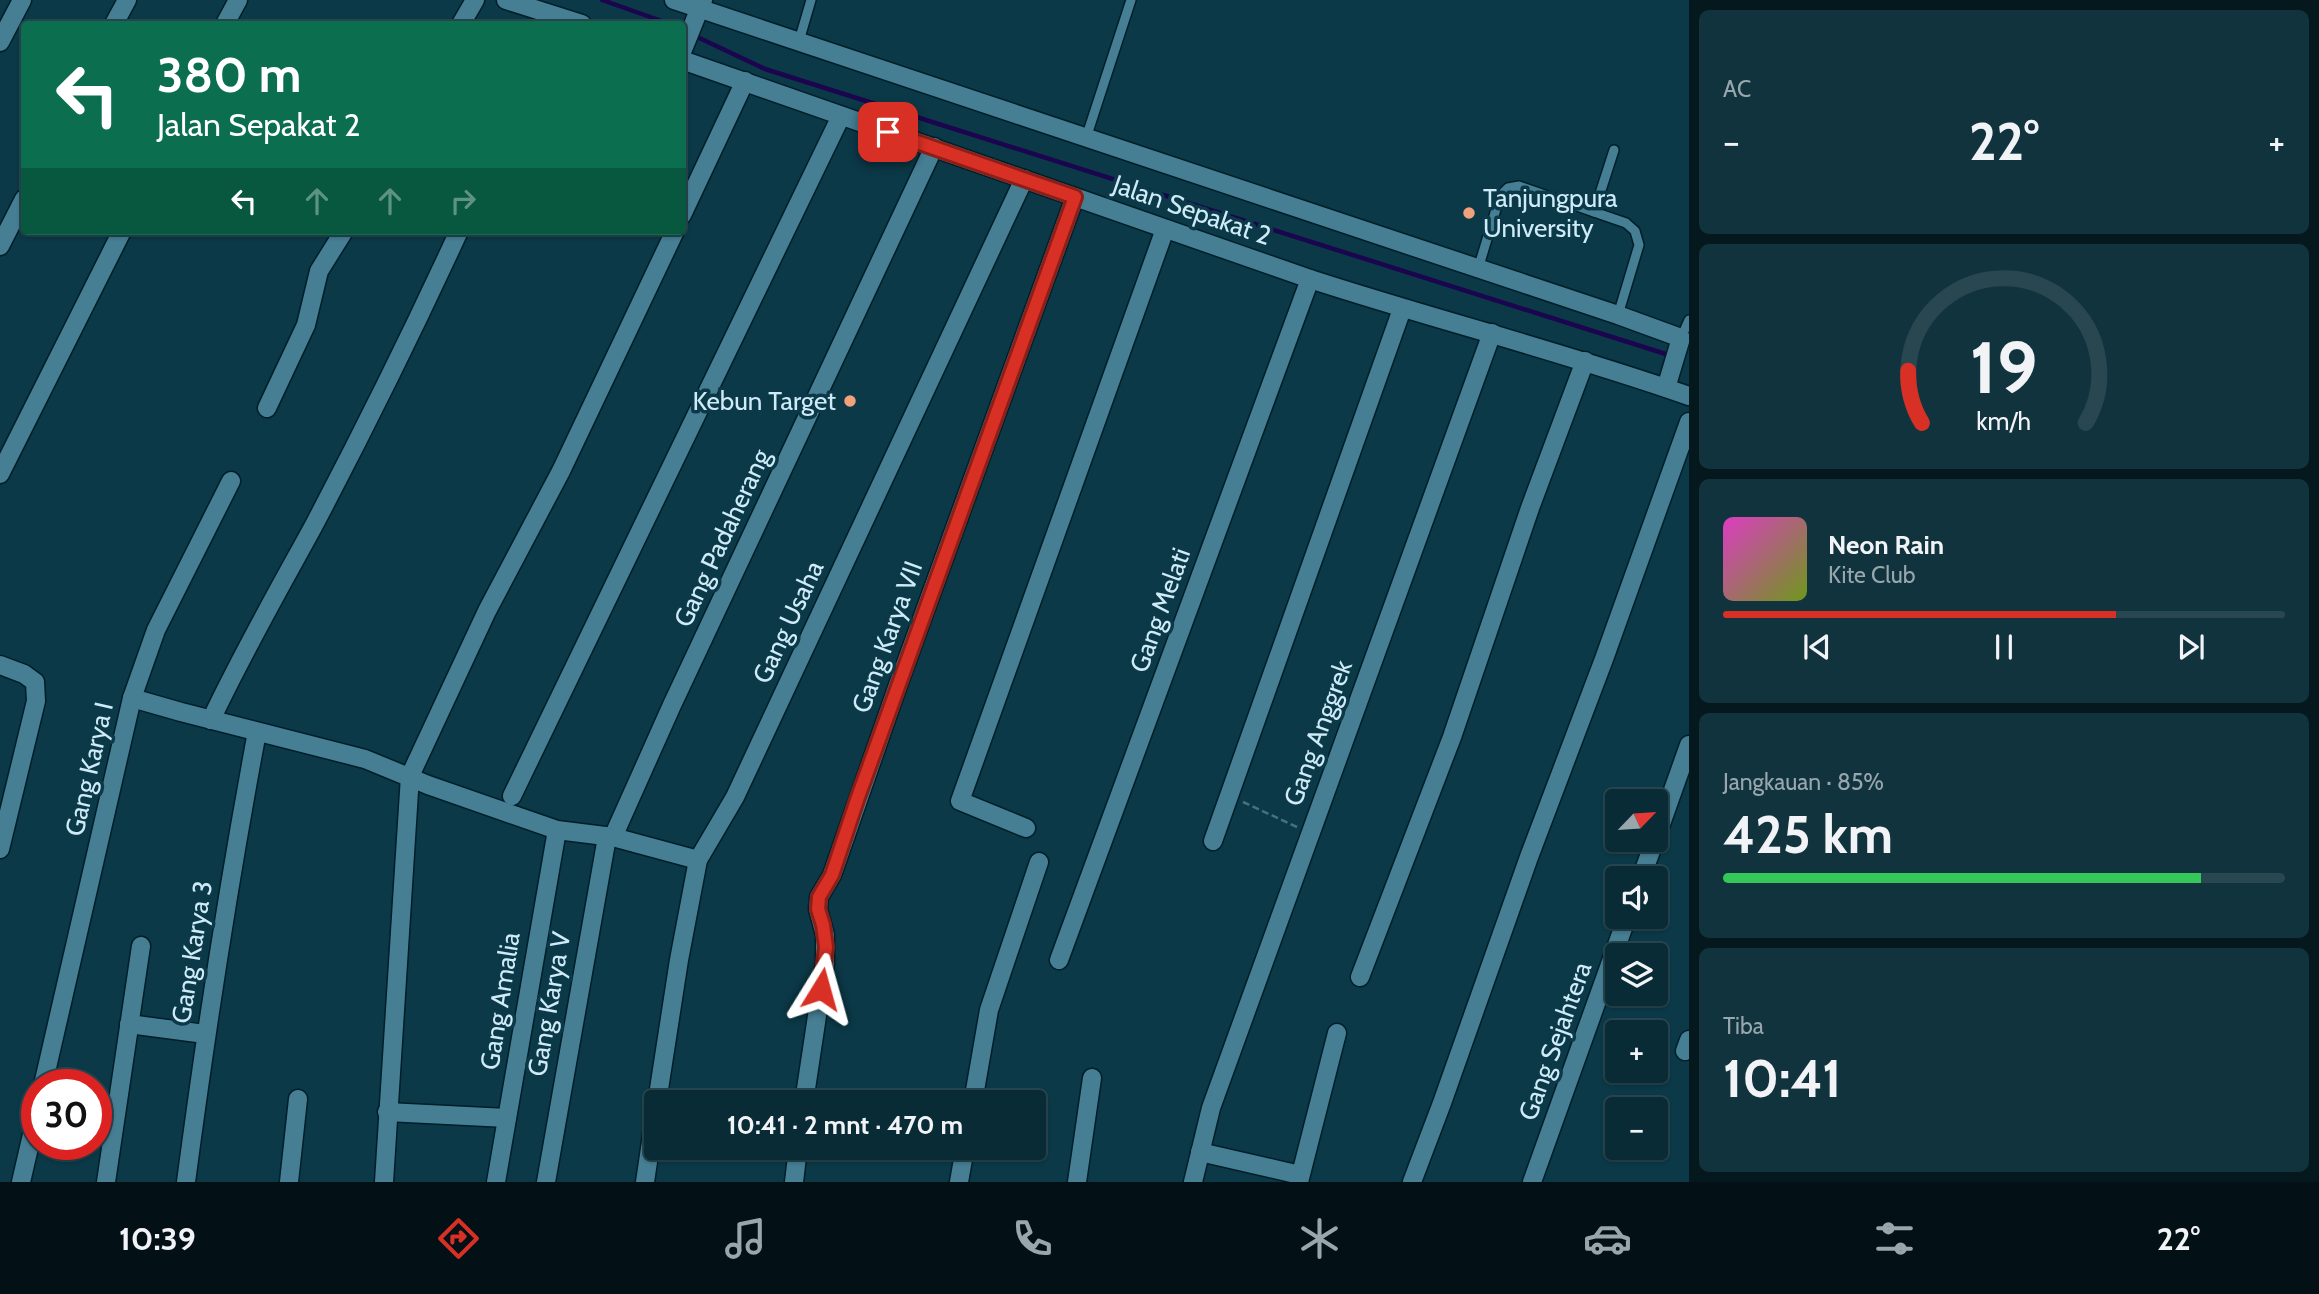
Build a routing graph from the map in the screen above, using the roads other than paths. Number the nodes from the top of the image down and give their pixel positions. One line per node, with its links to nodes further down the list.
1 (22, 0): 15 (street)
2 (127, 0): 10 (street)
3 (238, 0): 11 (street)
4 (475, 0): 12 (street)
5 (506, 0): 13 (street)
6 (674, 0): 9 (street)
7 (811, 0): 14 (lane)
8 (1131, 0): 20 (lane)
9 (699, 11): 14 (street); 16 (street)
10 (116, 21)
11 (227, 21)
12 (463, 21)
13 (566, 21)
14 (799, 41): 20 (street)
15 (0, 42)
16 (686, 47)
17 (686, 53): 18 (street, Jalan Sepakat 2)
18 (745, 81): 19 (street, Jalan Sepakat 2); 26 (street)
19 (841, 116): 21 (street, Jalan Sepakat 2); 53 (street)
20 (1086, 138): 34 (street)
21 (934, 147): 23 (street, Jalan Sepakat 2); 57 (street, Gang Padaherang)
22 (1614, 150): 27 (lane)
23 (1024, 179): 24 (street, Jalan Sepakat 2); 60 (street, Gang Usaha)
24 (1075, 197): 28 (street, Jalan Sepakat 2); 72 (street, Gang Karya VII)
25 (21, 205): 33 (street)
26 (686, 206)
27 (1594, 212): 34 (lane); 37 (lane)
28 (1165, 229): 35 (street, Jalan Sepakat 2); 55 (street)
29 (120, 235): 45 (street)
30 (342, 235): 43 (street)
31 (457, 235): 49 (street)
32 (673, 235): 52 (street)
33 (0, 246)
34 (1478, 269): 37 (street)
35 (1310, 279): 36 (street, Jalan Sepakat 2); 64 (street, Gang Melati)
36 (1402, 309): 39 (street, Jalan Sepakat 2); 58 (street)
37 (1618, 315): 38 (street)
38 (1685, 332): 41 (street)
39 (1492, 333): 40 (street, Jalan Sepakat 2); 77 (street, Gang Anggrek)
40 (1585, 361): 41 (street, Jalan Sepakat 2); 65 (street)
41 (1668, 379): 42 (street, Jalan Sepakat 2)
42 (1689, 396)
43 (267, 408)
44 (1689, 422): 95 (street)
45 (0, 474)
46 (231, 481): 48 (street, Gang Karya I)
47 (0, 665): 59 (street)
48 (132, 698): 49 (street); 69 (street, Gang Karya I)
49 (211, 720): 50 (street)
50 (257, 732): 52 (street); 68 (street, Gang Karya 3)
51 (1689, 745): 54 (street)
52 (411, 776): 56 (street); 75 (street)
53 (512, 796)
54 (1668, 803)
55 (1027, 828)
56 (557, 830): 57 (street); 76 (street, Gang Amalia)
57 (610, 837): 60 (street); 89 (street, Gang Karya V)
58 (1213, 841)
59 (0, 849)
60 (698, 860): 71 (street, Gang Usaha)
61 (1039, 862): 73 (street)
62 (1623, 929): 96 (street, Gang Sejahtera)
63 (141, 946): 66 (street)
64 (1059, 960)
65 (1360, 978)
66 (129, 1024): 68 (street); 84 (street)
67 (1337, 1033): 82 (street)
68 (205, 1034): 85 (street, Gang Karya 3)
69 (47, 1069)
70 (1092, 1078): 93 (street)
71 (659, 1090)
72 (806, 1090)
73 (975, 1090)
74 (298, 1099): 86 (street)
75 (387, 1112): 76 (street); 87 (street)
76 (507, 1118): 88 (street, Gang Amalia)
77 (1200, 1152): 82 (street); 94 (street, Gang Anggrek)
78 (26, 1160): 83 (street)
79 (648, 1160): 90 (street, Gang Usaha)
80 (797, 1160): 91 (street)
81 (963, 1160): 92 (street)
82 (1299, 1179)
83 (21, 1182)
84 (106, 1182)
85 (186, 1182)
86 (289, 1182)
87 (384, 1182)
88 (496, 1182)
89 (546, 1182)
90 (645, 1182)
91 (794, 1182)
92 (960, 1182)
93 (1077, 1182)
94 (1193, 1182)
95 (1412, 1182)
96 (1532, 1182)

